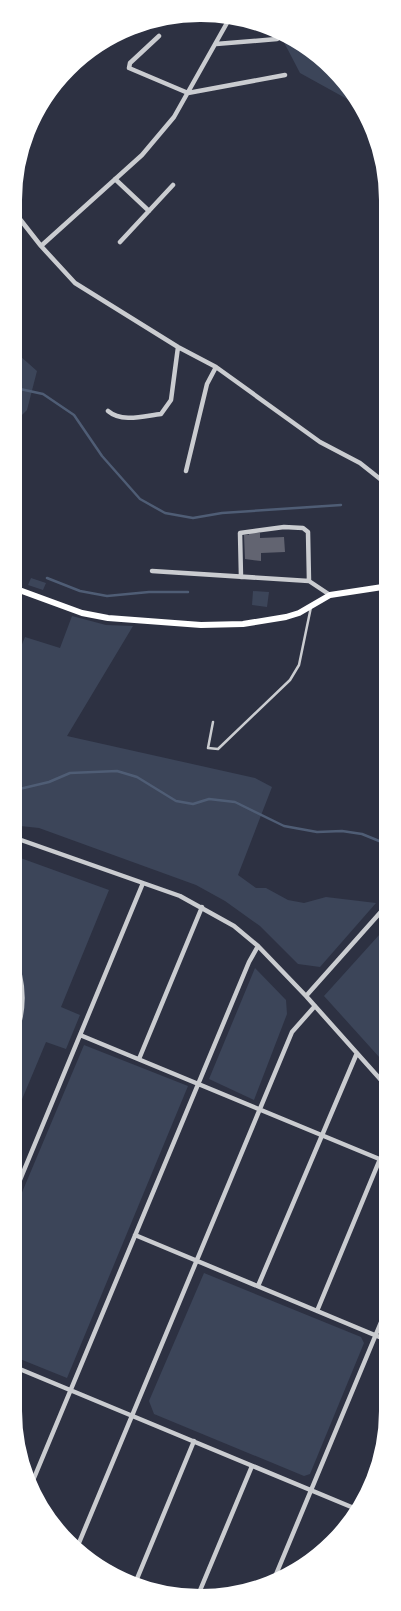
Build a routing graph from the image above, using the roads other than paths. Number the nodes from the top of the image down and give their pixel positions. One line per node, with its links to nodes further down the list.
1 (228, 21): 4 (street)
2 (159, 36): 6 (street)
3 (278, 38): 4 (street)
4 (216, 44): 6 (street)
5 (285, 76): 6 (street)
6 (188, 93): 7 (street)
7 (115, 179): 9 (street); 12 (street)
8 (173, 185): 9 (street)
9 (149, 211): 11 (street)
10 (19, 218): 12 (street)
11 (120, 242)
12 (41, 246): 13 (street)
13 (178, 347): 14 (street); 15 (street)
14 (216, 367): 16 (street); 17 (street)
15 (108, 411)
16 (186, 471)
17 (382, 481)
18 (152, 571): 19 (street)
19 (241, 577): 20 (street); 20 (street)
20 (309, 581): 23 (street)
21 (382, 587): 23 (main road)
22 (19, 590): 24 (main road)
23 (330, 595): 24 (main road)
24 (312, 606): 25 (lane)
25 (214, 722)
26 (19, 840): 27 (street)
27 (143, 883): 28 (street); 35 (street)
28 (202, 907): 30 (street); 37 (street)
29 (382, 911): 32 (street)
30 (258, 946): 32 (street); 39 (street)
31 (19, 972): 34 (street)
32 (306, 996): 33 (street)
33 (315, 1006): 36 (street); 40 (street)
34 (19, 1024)
35 (80, 1035): 37 (street); 43 (street)
36 (357, 1053): 38 (street); 41 (street)
37 (139, 1059): 39 (street)
38 (382, 1081)
39 (197, 1082): 40 (street); 44 (street)
40 (260, 1109): 41 (street); 45 (street)
41 (322, 1134): 42 (street); 46 (street)
42 (380, 1160): 47 (street)
43 (19, 1182)
44 (135, 1234): 45 (street); 52 (street)
45 (197, 1260): 46 (street); 53 (street)
46 (258, 1286): 47 (street)
47 (317, 1311): 49 (street)
48 (382, 1321): 49 (street)
49 (376, 1336): 50 (street); 57 (street)
50 (382, 1338)
51 (19, 1370): 52 (street)
52 (70, 1390): 53 (street); 56 (street)
53 (132, 1415): 54 (street); 59 (street)
54 (194, 1441): 55 (street); 61 (street)
55 (252, 1466): 57 (street); 62 (street)
56 (33, 1479)
57 (311, 1490): 58 (street); 60 (street)
58 (354, 1508)
59 (78, 1545)
60 (275, 1576)
61 (136, 1580)
62 (199, 1592)

